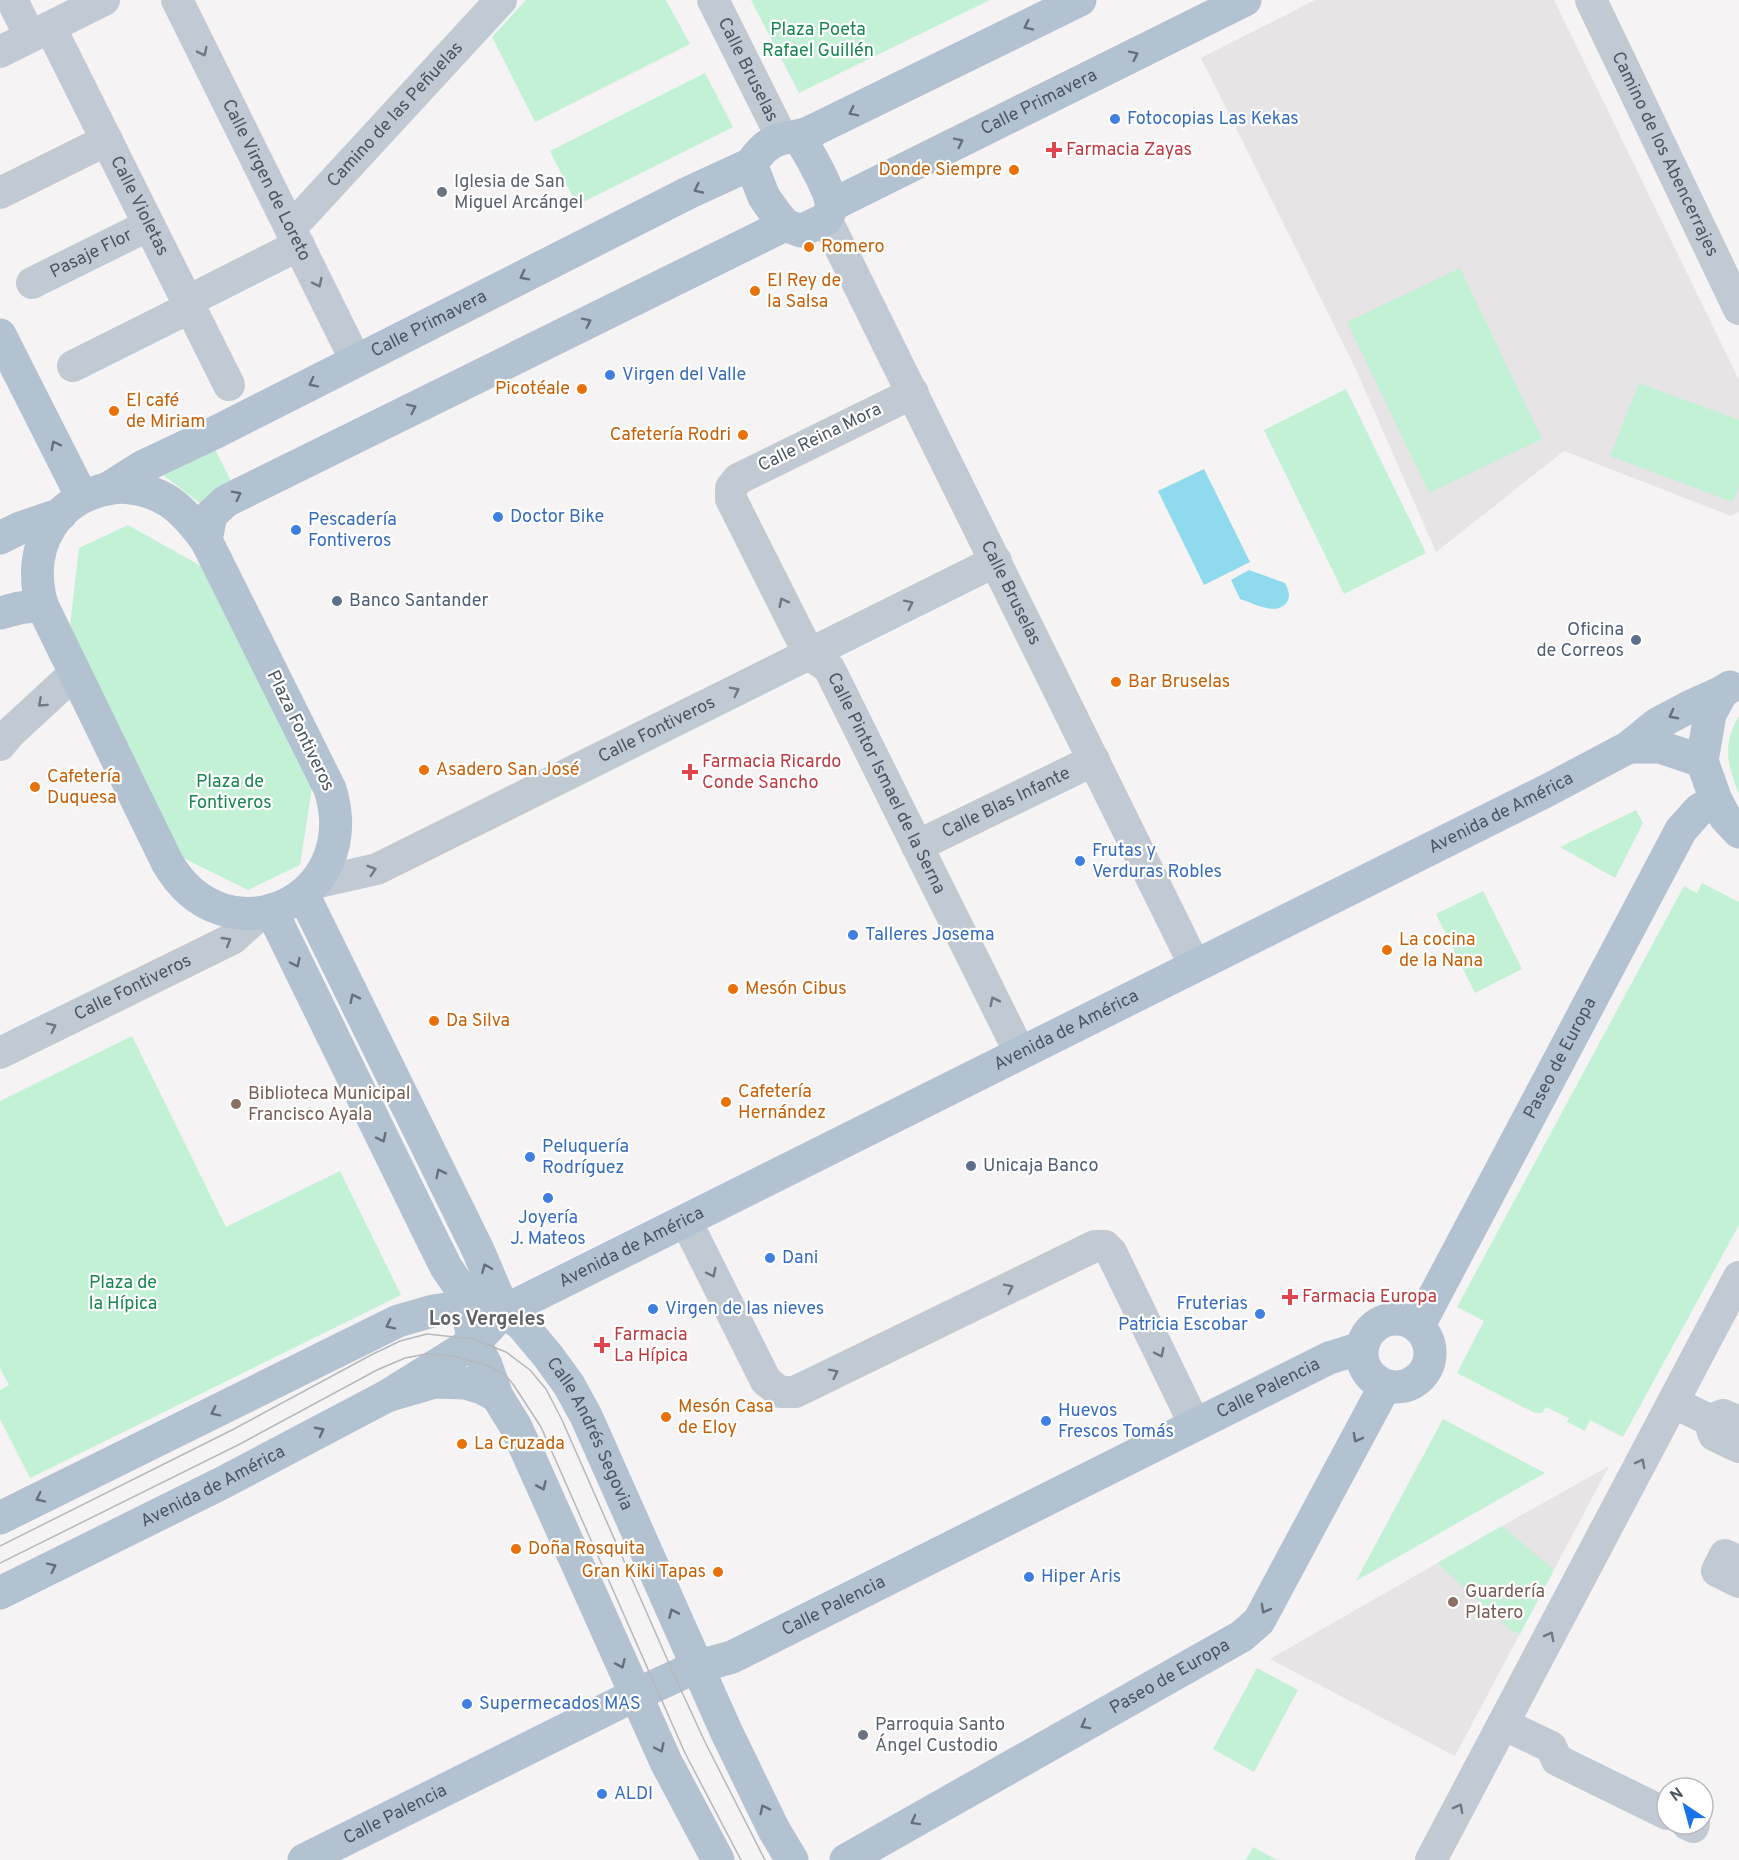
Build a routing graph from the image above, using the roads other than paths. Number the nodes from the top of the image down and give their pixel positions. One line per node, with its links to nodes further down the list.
1 (12, 0): 9 (street, Calle Violetas)
2 (104, 0): 9 (street)
3 (177, 0): 18 (street, Calle Virgen de Loreto, one-way to 18)
4 (501, 0): 18 (street, Camino de las Peñuelas)
5 (713, 0): 11 (street, Calle Bruselas)
6 (1080, 0): 11 (main road, one-way to 11)
7 (1245, 0): 15 (main road, Calle Primavera, one-way to 7)
8 (1591, 0): 21 (street, Camino de los Abencerrajes)
9 (40, 32): 10 (street); 12 (street, Calle Violetas)
10 (0, 52)
11 (791, 138): 13 (main road); 15 (main road)
12 (107, 140): 14 (street); 16 (street, Calle Violetas)
13 (751, 164): 17 (main road); 23 (main road, Calle Primavera, one-way to 23)
14 (0, 193)
15 (829, 212): 17 (main road); 26 (street, Calle Bruselas)
16 (149, 225): 19 (street, Pasaje Flor); 20 (street, Calle Violetas)
17 (785, 225): 30 (main road, one-way to 17)
18 (294, 235): 20 (street, Camino de las Peñuelas); 23 (street, Calle Virgen de Loreto, one-way to 23)
19 (32, 283)
20 (189, 304): 24 (street, Camino de las Peñuelas); 25 (street, Calle Violetas)
21 (1739, 309)
22 (0, 335): 28 (main road, one-way to 22)
23 (356, 361): 28 (main road, Calle Primavera, one-way to 28)
24 (73, 366)
25 (229, 384)
26 (913, 393): 27 (street, Calle Reina Mora); 31 (street, Calle Bruselas)
27 (731, 488): 34 (street, Calle Pintor Ismael de la Serna, one-way to 27)
28 (83, 500): 29 (main road, Calle Primavera); 30 (main road, Plaza Fontiveros); 32 (main road)
29 (0, 538)
30 (206, 540): 44 (main road, Plaza Fontiveros)
31 (996, 561): 34 (street, Calle Fontiveros, one-way to 31); 39 (street, Calle Bruselas)
32 (42, 605): 33 (main road); 35 (main road)
33 (0, 613)
34 (809, 654): 43 (street, Calle Pintor Ismael de la Serna); 44 (street, Calle Fontiveros, one-way to 34)
35 (75, 674): 37 (street, one-way to 37); 45 (main road)
36 (1731, 687): 38 (main road, Avenida de América, one-way to 38); 40 (main road)
37 (0, 745)
38 (1629, 747): 40 (main road, Avenida de América); 46 (main road, Avenida de América)
39 (1094, 760): 43 (street, Calle Blas Infante); 46 (street, Calle Bruselas)
40 (1702, 760): 41 (main road)
41 (1716, 800): 42 (main road); 55 (main road, Paseo de Europa)
42 (1739, 832)
43 (917, 846): 48 (street, Calle Pintor Ismael de la Serna, one-way to 43)
44 (309, 888): 45 (main road); 54 (main road, Calle Andrés Segovia, one-way to 44)
45 (266, 911): 47 (street, Calle Fontiveros, one-way to 45); 50 (main road, one-way to 50)
46 (1195, 966): 48 (main road, Avenida de América)
47 (0, 1053)
48 (1020, 1053): 49 (main road, Avenida de América)
49 (686, 1221): 54 (main road, Avenida de América); 63 (street, one-way to 63)
50 (446, 1267): 52 (main road); 53 (main road)
51 (1739, 1277): 61 (street)
52 (466, 1306): 53 (main road); 54 (main road); 56 (main road)
53 (433, 1311): 65 (main road, one-way to 65)
54 (504, 1311): 56 (main road); 69 (main road, Calle Andrés Segovia, one-way to 54)
55 (1418, 1327): 57 (main road); 58 (main road)
56 (474, 1342): 59 (main road); 60 (main road)
57 (1361, 1348): 58 (main road); 63 (main road, Calle Palencia)
58 (1385, 1386): 78 (main road, Paseo de Europa, one-way to 78)
59 (387, 1396): 60 (main road, Avenida de América); 68 (main road, Avenida de América, one-way to 59)
60 (497, 1396): 70 (main road, one-way to 70)
61 (1673, 1402): 62 (street); 71 (street, one-way to 61)
62 (1724, 1421): 64 (street)
63 (1195, 1425): 69 (main road, Calle Palencia)
64 (1739, 1447)
65 (0, 1518)
66 (1739, 1562): 67 (street)
67 (1739, 1582)
68 (0, 1593)
69 (696, 1667): 70 (main road, Calle Palencia); 77 (main road, Calle Andrés Segovia, one-way to 69)
70 (635, 1695): 75 (main road, Calle Palencia); 76 (main road, one-way to 76)
71 (1503, 1724): 72 (street); 79 (street, one-way to 71)
72 (1551, 1747): 73 (street); 74 (street)
73 (1655, 1786)
74 (1655, 1808)
75 (303, 1860)
76 (718, 1860)
77 (792, 1860)
78 (846, 1860)
79 (1431, 1860)

